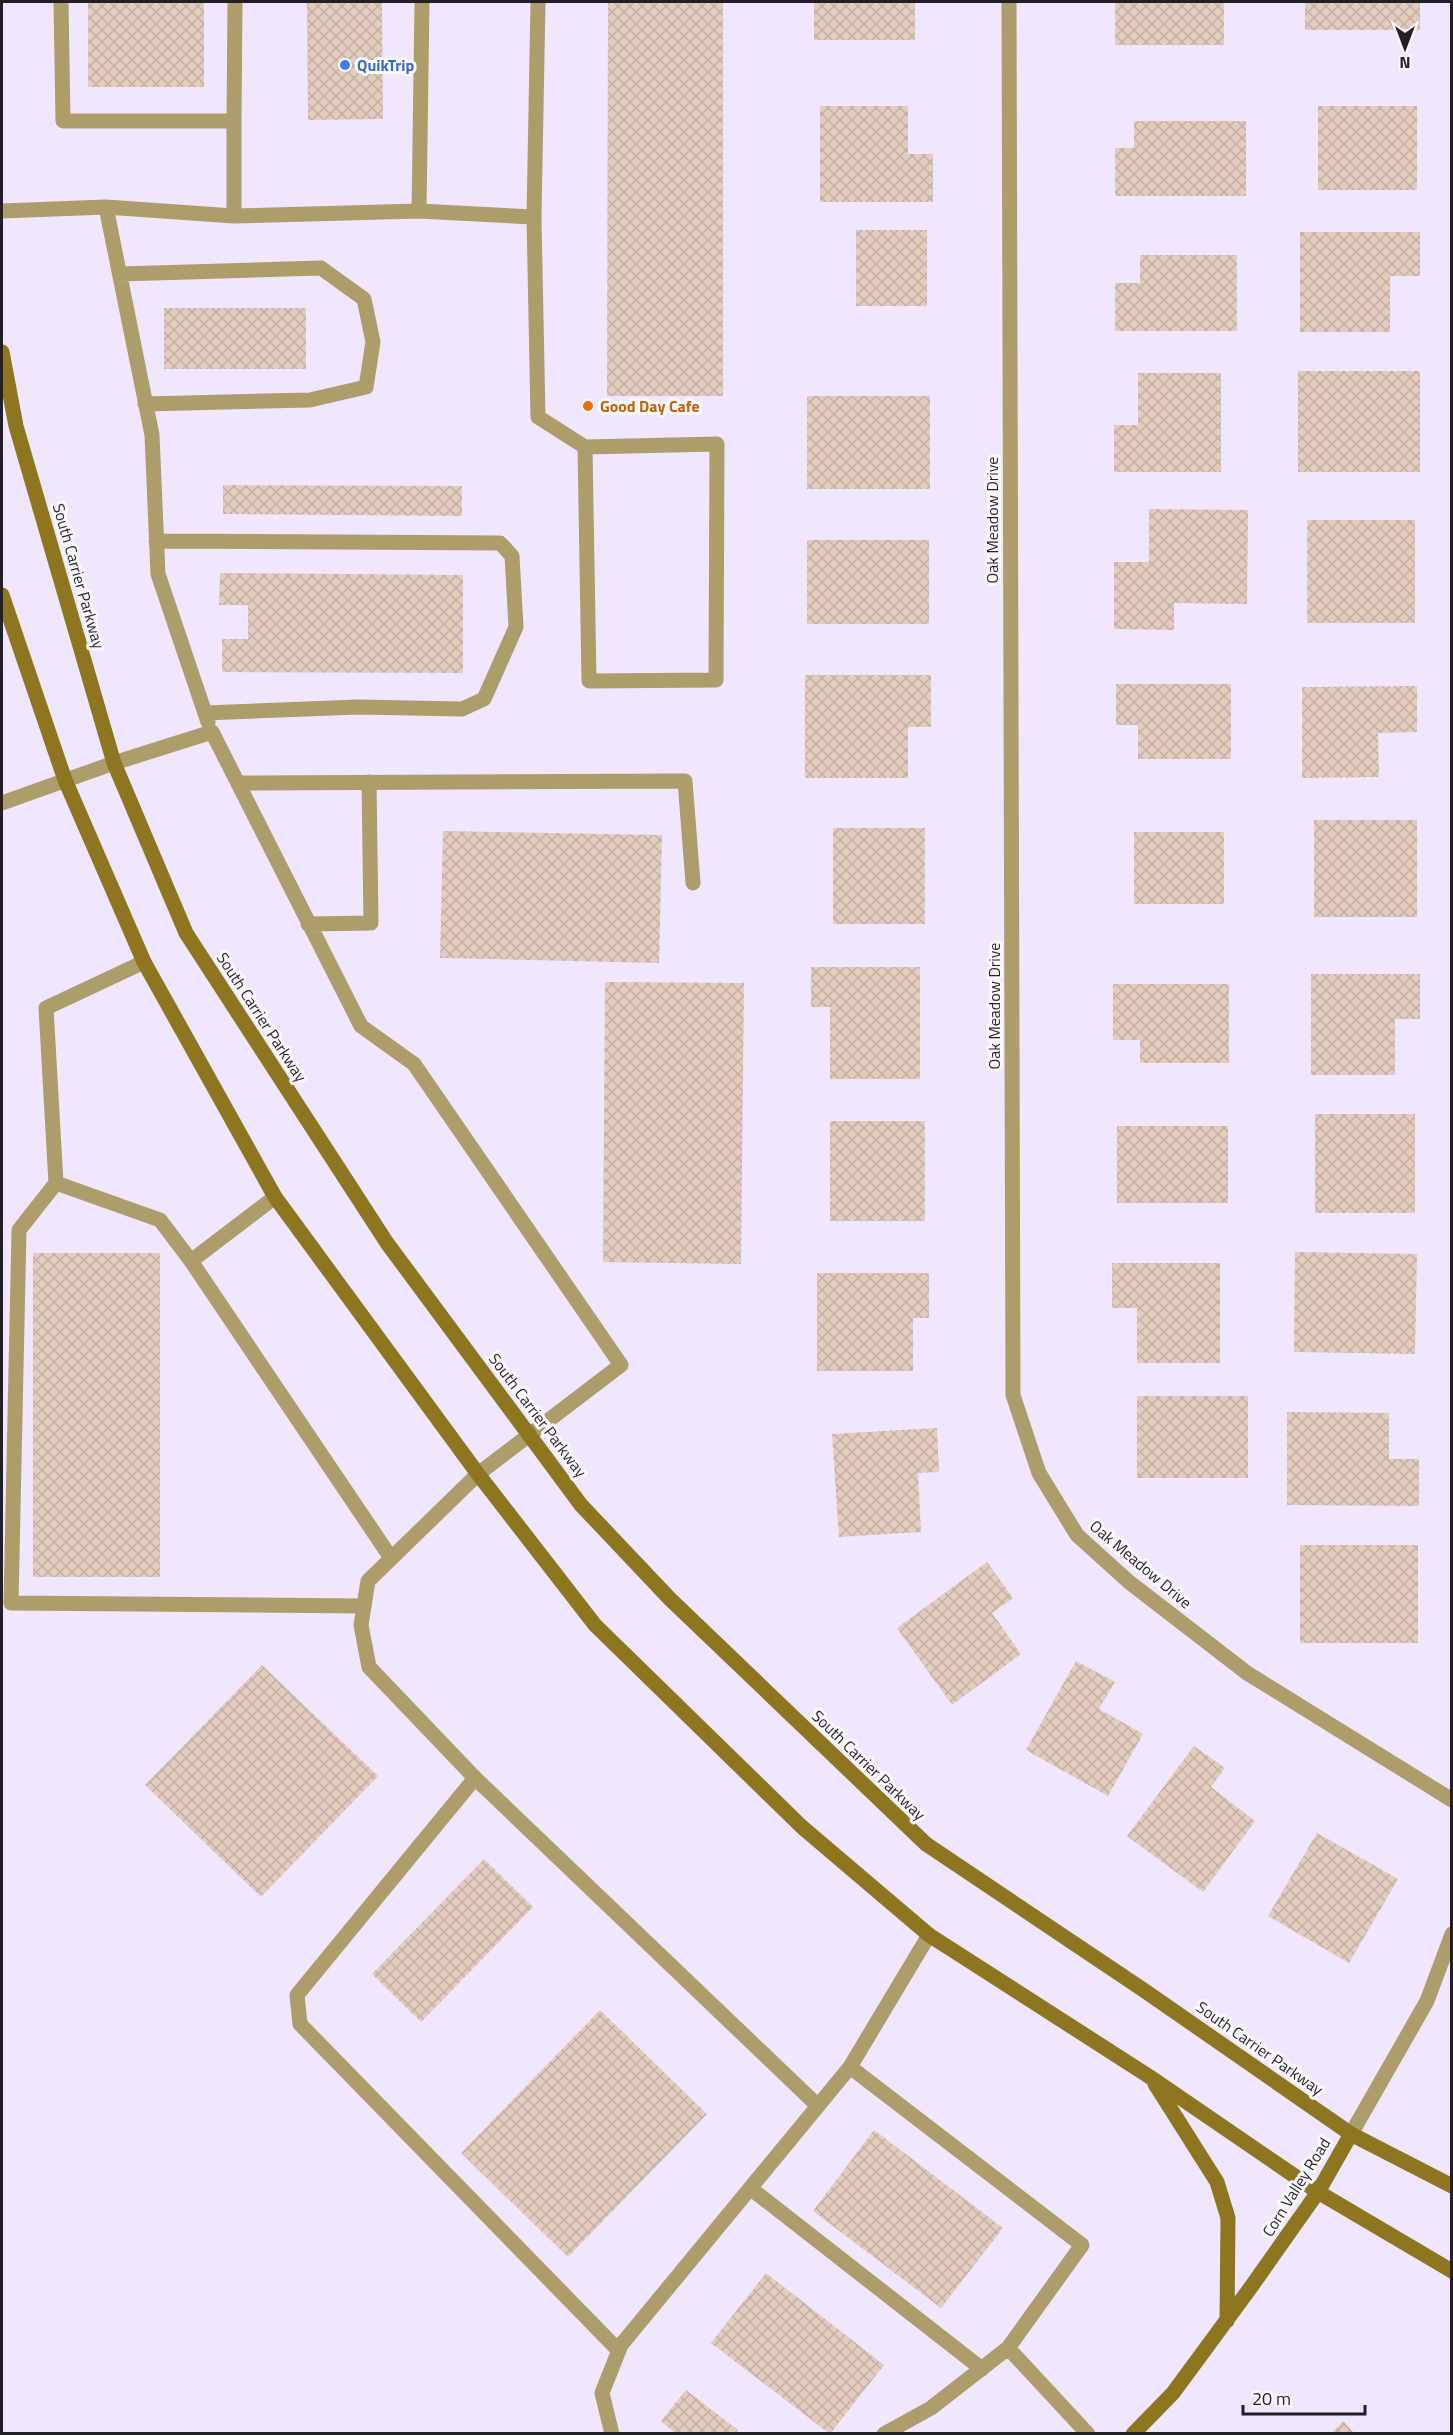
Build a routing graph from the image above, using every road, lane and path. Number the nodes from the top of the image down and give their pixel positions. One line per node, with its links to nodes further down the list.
1 (61, 2): 6 (street)
2 (235, 2): 6 (street)
3 (422, 2): 9 (street)
4 (538, 2): 11 (street)
5 (1008, 2): 36 (street, Oak Meadow Drive)
6 (234, 121): 10 (street)
7 (106, 207): 8 (street); 10 (street); 12 (street)
8 (2, 211)
9 (419, 211): 10 (street); 11 (street)
10 (234, 216)
11 (534, 217): 15 (street)
12 (120, 274): 14 (street); 14 (street)
13 (2, 352): 20 (main road, South Carrier Parkway)
14 (145, 404): 16 (street)
15 (585, 447): 15 (street)
16 (156, 541): 18 (street); 18 (street)
17 (2, 595): 21 (main road)
18 (205, 713): 19 (street)
19 (212, 732): 20 (street); 23 (street)
20 (114, 763): 21 (street); 31 (main road, South Carrier Parkway)
21 (65, 780): 24 (street); 27 (main road)
22 (369, 782): 23 (street); 25 (street); 26 (street)
23 (238, 783): 26 (street)
24 (2, 803)
25 (693, 884)
26 (308, 924): 31 (street)
27 (144, 962): 28 (street); 29 (main road)
28 (56, 1183): 30 (street); 34 (street)
29 (275, 1197): 30 (street); 32 (main road)
30 (191, 1261): 33 (street)
31 (529, 1434): 32 (street); 42 (main road, South Carrier Parkway)
32 (478, 1474): 33 (street); 38 (main road)
33 (391, 1558): 34 (street)
34 (364, 1606): 35 (street)
35 (475, 1778): 41 (street); 49 (street)
36 (1452, 1800)
37 (1452, 1934): 42 (street, Corn Valley Road)
38 (929, 1935): 39 (street); 40 (main road)
39 (850, 2067): 41 (street); 48 (street)
40 (1150, 2077): 45 (main road); 47 (main road)
41 (818, 2106): 44 (street)
42 (1351, 2134): 43 (main road, South Carrier Parkway); 45 (main road, Corn Valley Road)
43 (1452, 2186)
44 (750, 2188): 49 (street); 50 (street)
45 (1318, 2192): 46 (main road); 47 (main road, Corn Valley Road)
46 (1452, 2271)
47 (1227, 2320): 54 (main road, Corn Valley Road)
48 (1008, 2348): 50 (street); 53 (street)
49 (619, 2351): 51 (street)
50 (982, 2369): 52 (street)
51 (612, 2433)
52 (884, 2433)
53 (1088, 2433)
54 (1132, 2433)

